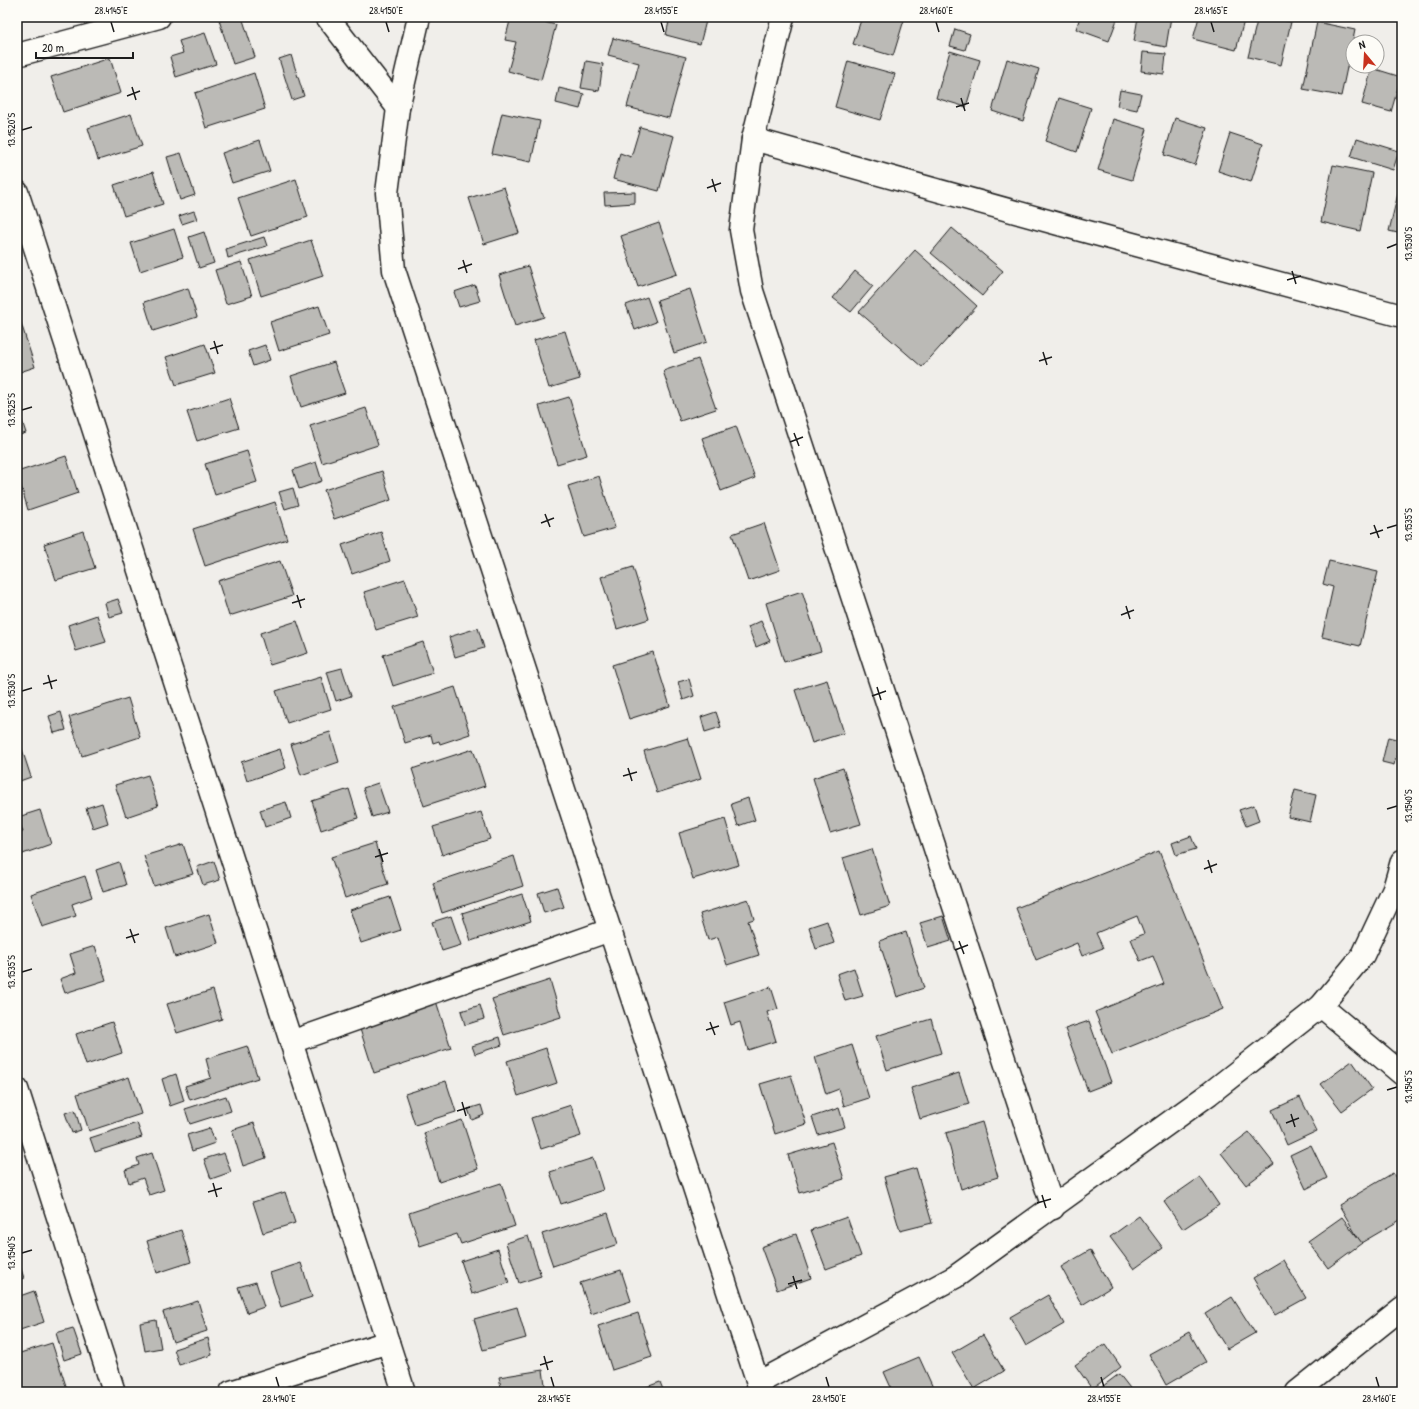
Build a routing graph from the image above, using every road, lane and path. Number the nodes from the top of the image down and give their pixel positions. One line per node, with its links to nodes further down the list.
1 (159, 17): 5 (street)
2 (327, 17): 6 (street)
3 (419, 17): 6 (street)
4 (783, 17): 7 (street)
5 (17, 56)
6 (398, 108): 11 (street)
7 (753, 139): 9 (street); 16 (street)
8 (17, 192): 13 (street)
9 (1402, 316)
10 (1402, 861): 12 (street)
11 (610, 930): 13 (street); 19 (street)
12 (1320, 1006): 14 (street); 16 (street)
13 (291, 1042): 18 (street)
14 (1402, 1074)
15 (17, 1089): 20 (street)
16 (1053, 1208): 19 (street)
17 (1402, 1308): 23 (street)
18 (388, 1342): 21 (street); 22 (street)
19 (760, 1387)
20 (114, 1392)
21 (231, 1392)
22 (404, 1392)
23 (1297, 1392)

